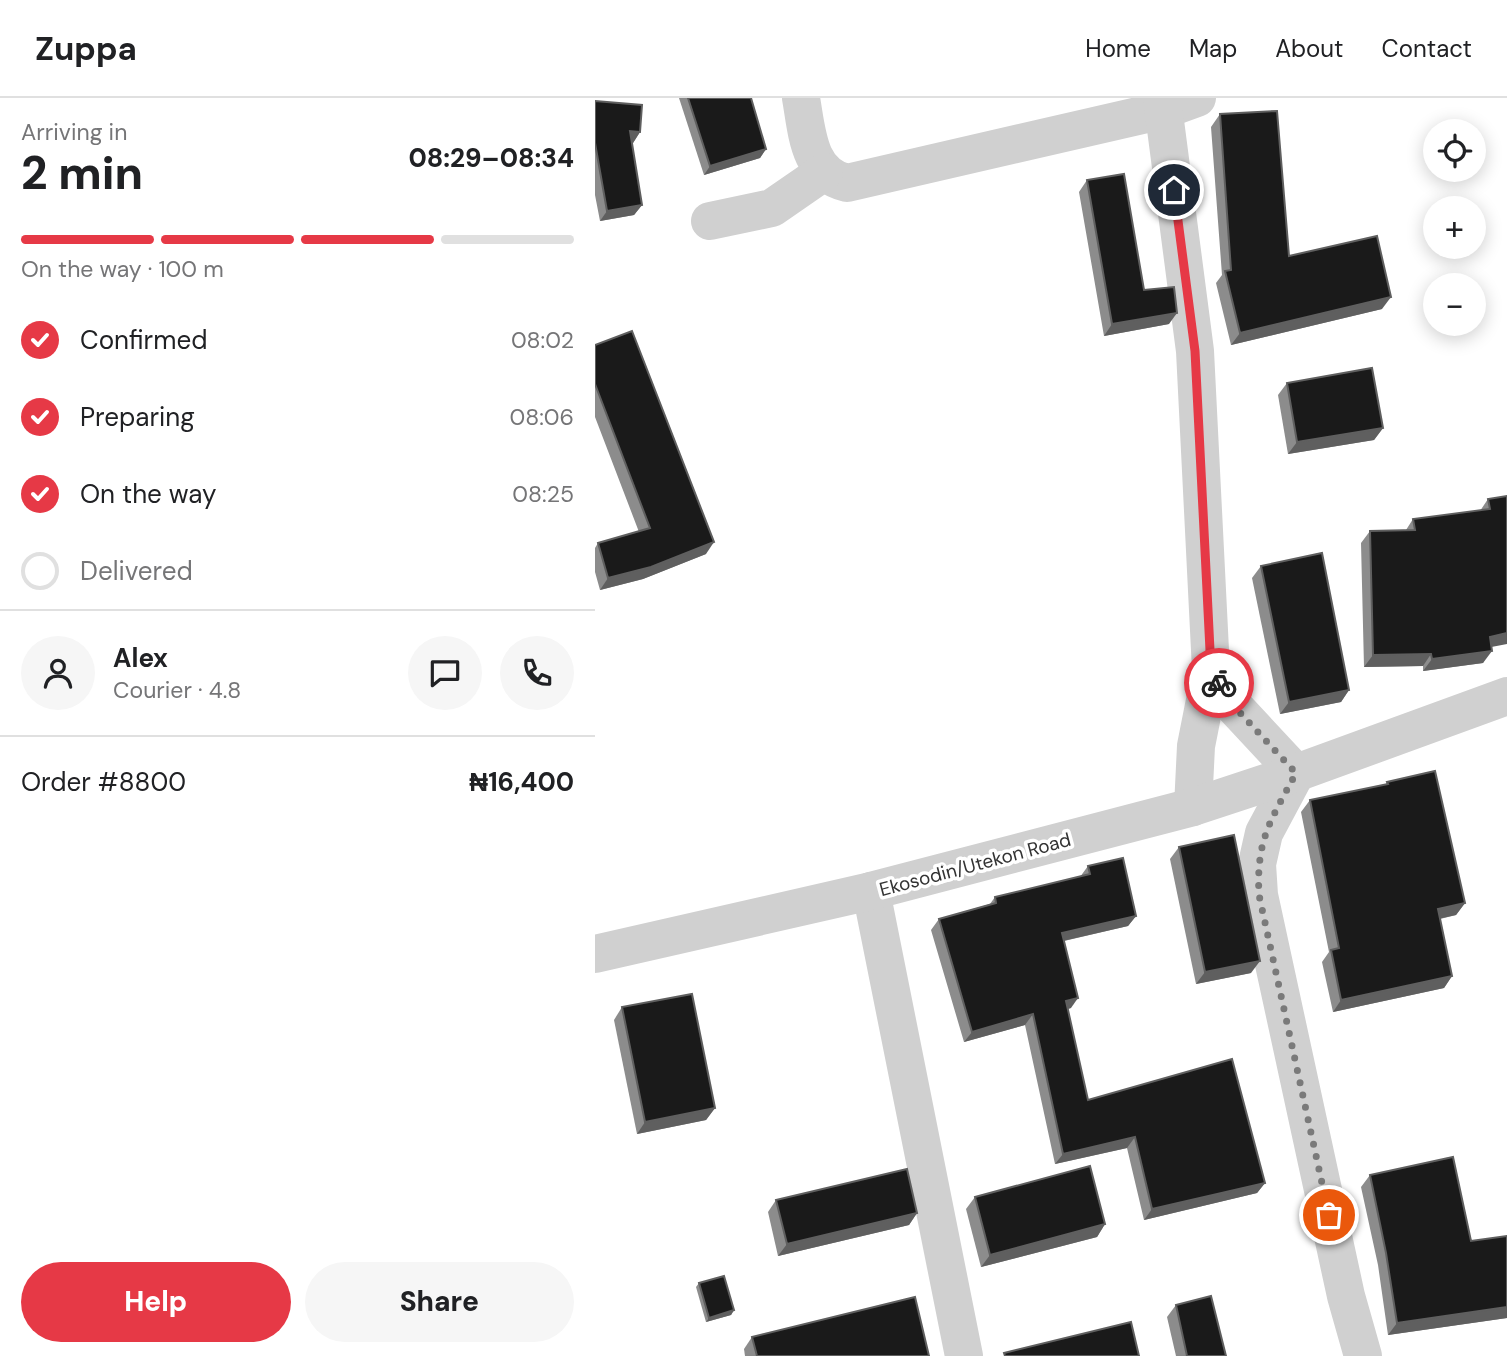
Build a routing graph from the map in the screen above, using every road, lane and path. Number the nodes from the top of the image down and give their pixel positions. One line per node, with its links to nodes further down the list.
1 (801, 98): 3 (street)
2 (1174, 102): 3 (street); 5 (street)
3 (824, 172): 4 (street)
4 (710, 221)
5 (1211, 670): 7 (street); 8 (street)
6 (1507, 696): 7 (street, Ekosodin/Utekon Road)
7 (1296, 773): 8 (street, Ekosodin/Utekon Road); 12 (street)
8 (1193, 807): 9 (street, Ekosodin/Utekon Road)
9 (871, 891): 10 (street, Ekosodin/Utekon Road); 11 (street)
10 (595, 954)
11 (964, 1356)
12 (1363, 1356)

